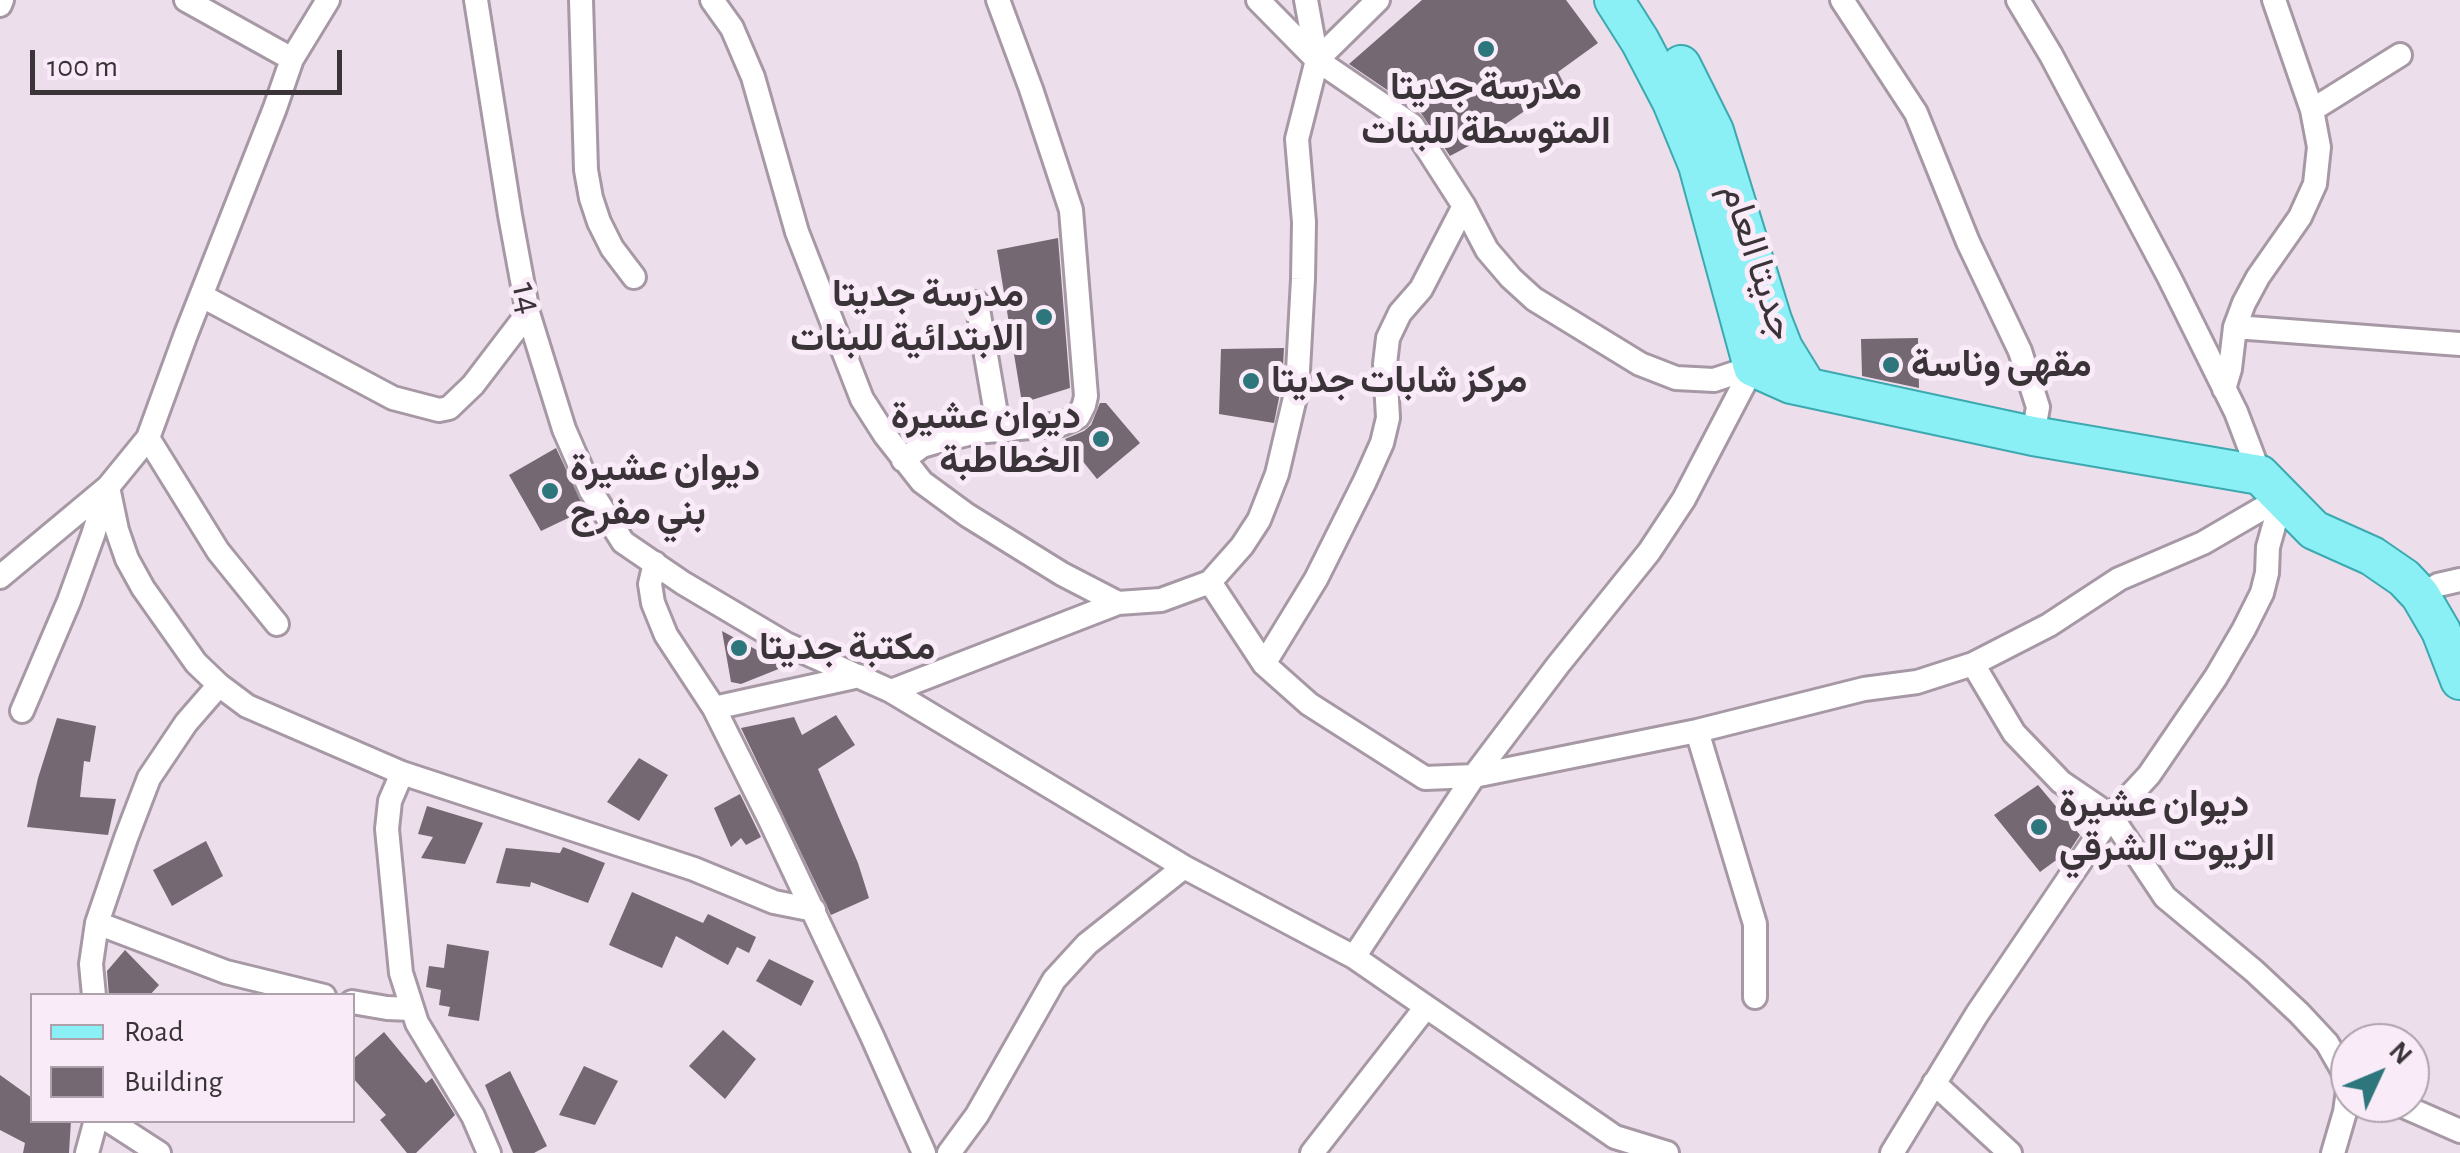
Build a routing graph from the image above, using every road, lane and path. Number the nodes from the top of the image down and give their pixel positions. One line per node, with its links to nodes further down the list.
1 (186, 0): 16 (street)
2 (328, 0): 16 (street)
3 (476, 0): 23 (street, 14)
4 (581, 0): 20 (street)
5 (712, 0): 32 (street)
6 (998, 0): 29 (street)
7 (1258, 0): 17 (street)
8 (1306, 0): 17 (street)
9 (1378, 0): 17 (street)
10 (1614, 0): 26 (main road, جديتا العام)
11 (1641, 0): 27 (main road, جديتا العام)
12 (1842, 0): 30 (street)
13 (2018, 0): 28 (street)
14 (2274, 0): 18 (street)
15 (2400, 54): 18 (street)
16 (292, 59): 21 (street)
17 (1317, 60): 19 (street); 38 (street)
18 (2312, 110): 24 (street)
19 (1464, 206): 26 (street); 42 (street)
20 (634, 277)
21 (202, 296): 23 (street); 31 (street)
22 (977, 303): 29 (street)
23 (528, 313): 35 (street, 14)
24 (2235, 327): 25 (street); 28 (street)
25 (2460, 344)
26 (1754, 367): 27 (main road, جديتا العام); 52 (street)
27 (1807, 387): 30 (main road)
28 (2224, 389): 33 (street)
29 (999, 431): 32 (street)
30 (2032, 436): 33 (main road)
31 (148, 438): 34 (street); 41 (street)
32 (903, 460): 40 (street)
33 (2271, 486): 39 (main road); 43 (street); 53 (street)
34 (102, 492): 36 (street); 46 (street); 49 (street)
35 (655, 562): 44 (street, 14); 48 (street)
36 (0, 577)
37 (2460, 580): 39 (street)
38 (1210, 582): 40 (street); 42 (street)
39 (2420, 595): 45 (main road)
40 (1118, 603): 47 (street)
41 (278, 624)
42 (1264, 664): 52 (street)
43 (1973, 664): 50 (street); 53 (street)
44 (859, 676): 47 (street, 14); 48 (street)
45 (2460, 680)
46 (219, 685): 51 (street); 56 (street)
47 (891, 691): 54 (street, 14)
48 (714, 708): 55 (street)
49 (22, 711)
50 (1697, 732): 52 (street); 60 (street)
51 (402, 773): 55 (street); 63 (street)
52 (1474, 776): 57 (street)
53 (2111, 816): 64 (street); 65 (street)
54 (1184, 867): 57 (street, 14); 76 (street)
55 (814, 910): 75 (street)
56 (97, 923): 58 (street); 59 (street)
57 (1354, 957): 62 (street, 14)
58 (94, 993)
59 (312, 993)
60 (1755, 996)
61 (355, 1003): 63 (street)
62 (1426, 1007): 71 (street, 14); 77 (street)
63 (411, 1009): 74 (street)
64 (2330, 1048)
65 (1934, 1082): 79 (street); 80 (street)
66 (2430, 1118): 70 (street)
67 (95, 1123): 72 (street)
68 (113, 1123): 73 (street)
69 (2342, 1123): 81 (street)
70 (2460, 1131)
71 (1609, 1145): 78 (street, 14)
72 (88, 1153)
73 (159, 1153)
74 (488, 1153)
75 (924, 1153)
76 (949, 1153)
77 (1312, 1153)
78 (1667, 1153)
79 (1892, 1153)
80 (2010, 1153)
81 (2333, 1153)

